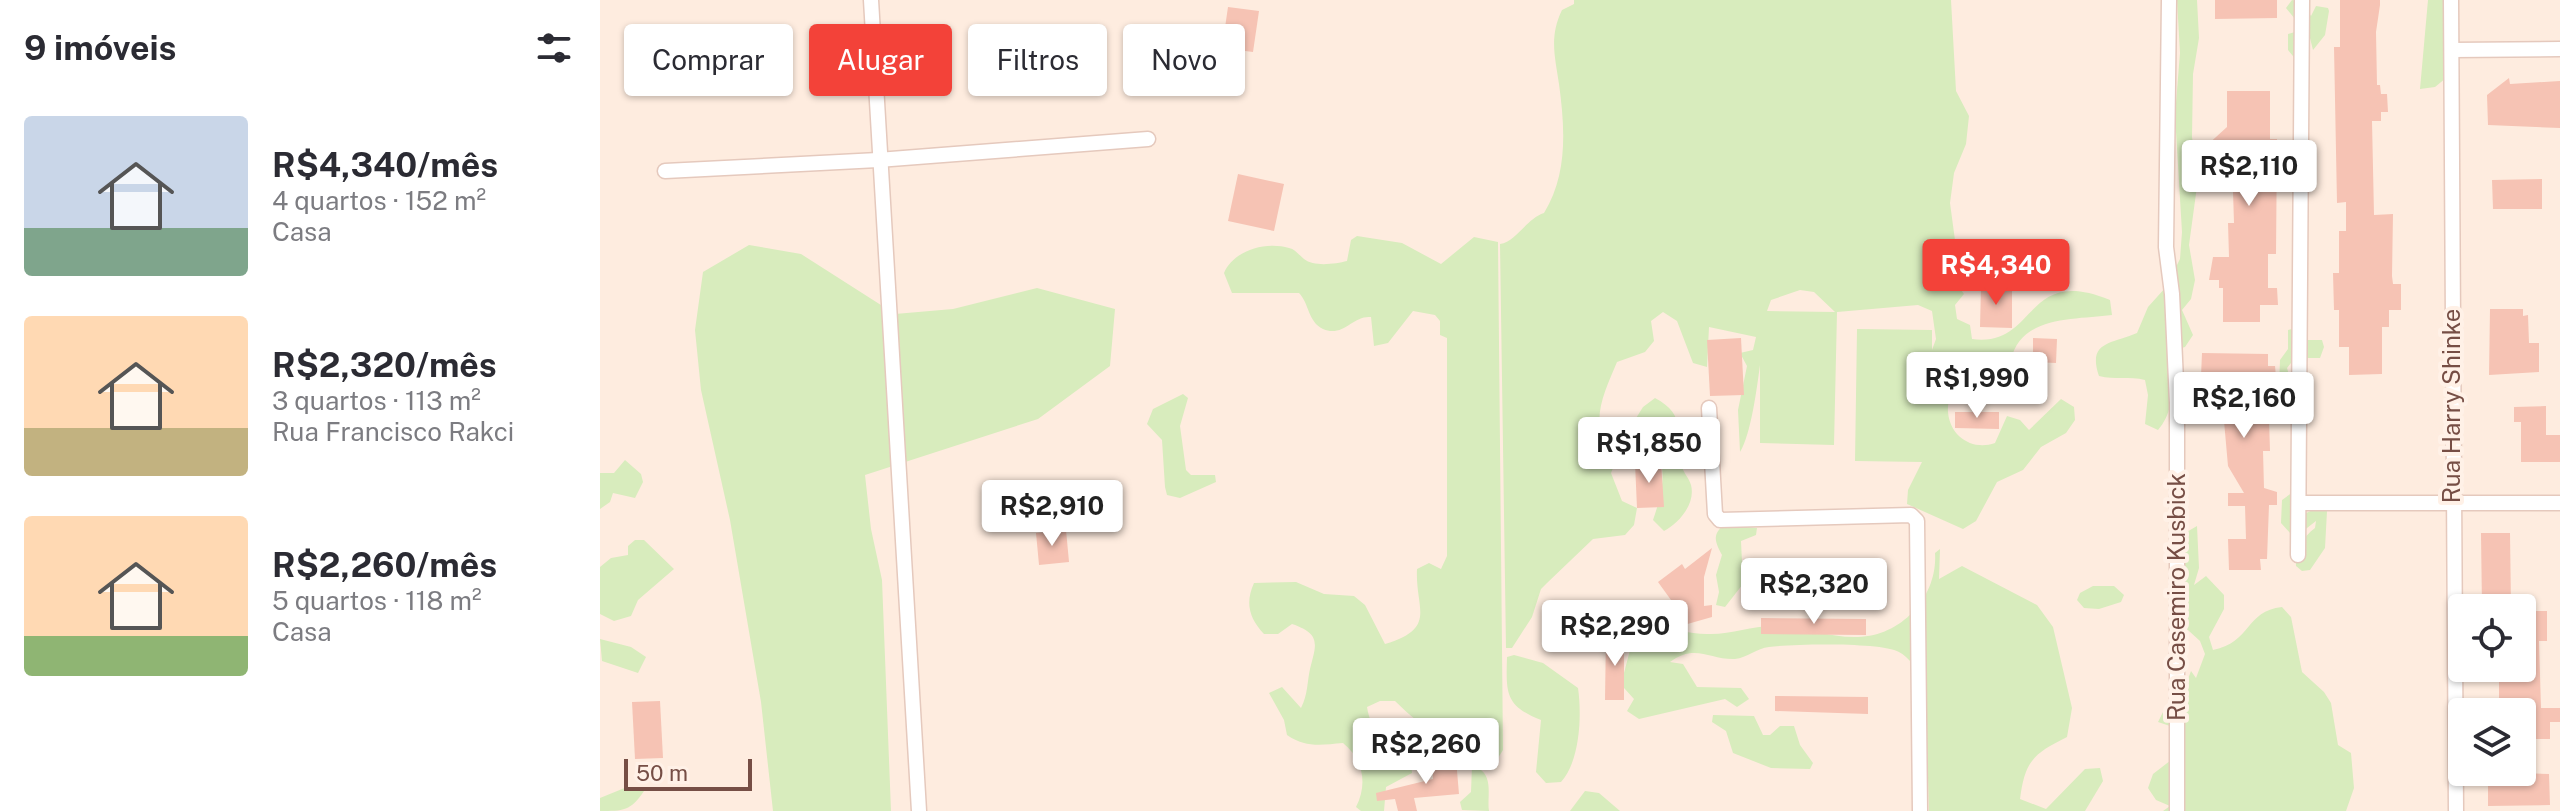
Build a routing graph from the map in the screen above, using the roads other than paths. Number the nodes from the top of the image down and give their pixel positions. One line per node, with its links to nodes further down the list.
1 (871, 0): 8 (street)
2 (2169, 0): 17 (street, Rua Casemiro Kusbick)
3 (2302, 0): 11 (street)
4 (2451, 0): 6 (street, Rua Harry Shinke)
5 (2560, 49): 6 (street)
6 (2452, 50): 13 (street, Rua Harry Shinke)
7 (1148, 139): 8 (street)
8 (878, 160): 9 (street); 15 (street)
9 (665, 171)
10 (1709, 408): 16 (street)
11 (2300, 503): 13 (street); 14 (street)
12 (2560, 503): 13 (street)
13 (2452, 504): 18 (street, Rua Harry Shinke)
14 (2298, 555)
15 (919, 811)
16 (1920, 811)
17 (2177, 811)
18 (2456, 811)

